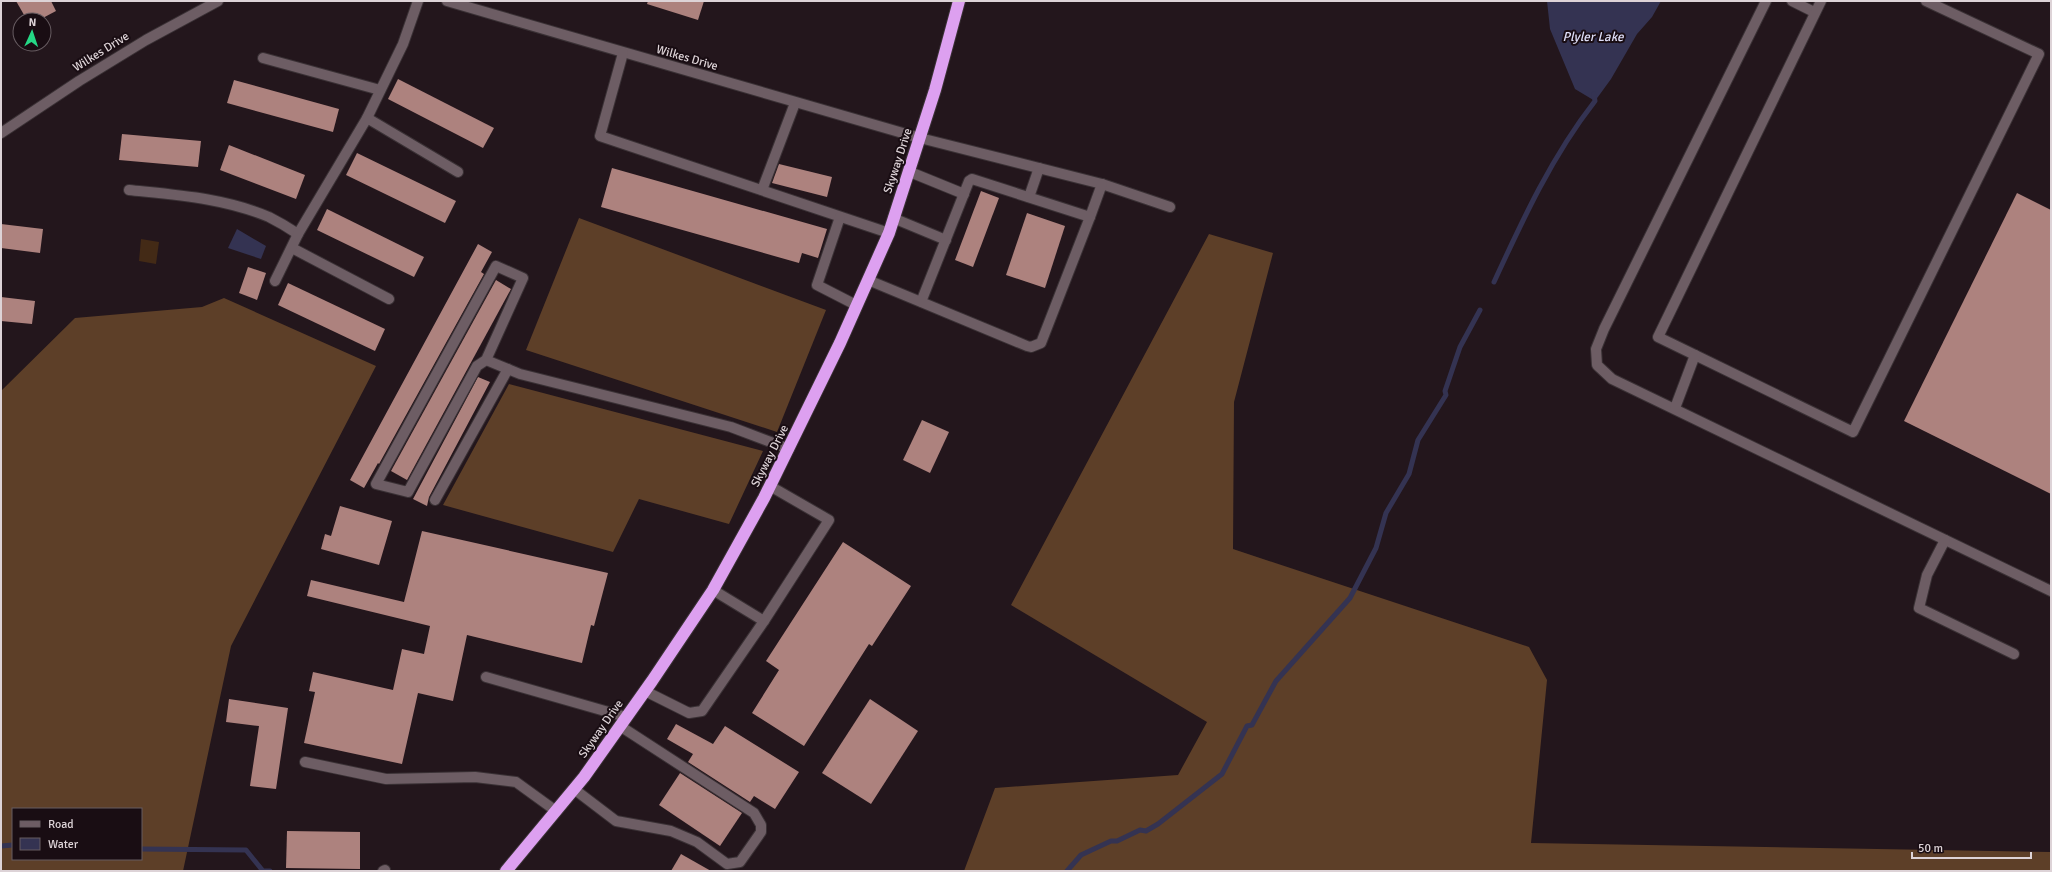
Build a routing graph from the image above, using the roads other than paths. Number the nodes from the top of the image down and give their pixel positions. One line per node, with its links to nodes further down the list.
1 (218, 1): 15 (street, Wilkes Drive)
2 (418, 1): 12 (street)
3 (447, 1): 10 (street, Wilkes Drive)
4 (958, 1): 16 (highway, Skyway Drive)
5 (1766, 1): 41 (street)
6 (1792, 1): 9 (street)
7 (1820, 1): 9 (street)
8 (1926, 1): 38 (street)
9 (1814, 12): 38 (street)
10 (623, 53): 13 (street, Wilkes Drive); 22 (street)
11 (263, 58): 12 (street)
12 (380, 90): 14 (street)
13 (795, 103): 16 (street, Wilkes Drive); 22 (street)
14 (367, 118): 18 (street); 30 (street)
15 (1, 132)
16 (920, 138): 17 (street, Wilkes Drive); 19 (highway, Skyway Drive)
17 (1039, 168): 20 (street, Wilkes Drive); 24 (street)
18 (458, 172)
19 (910, 172): 23 (street); 28 (highway, Skyway Drive)
20 (1102, 184): 25 (street, Wilkes Drive); 27 (street)
21 (129, 190): 30 (street)
22 (762, 190): 26 (street)
23 (964, 194): 24 (street); 31 (street)
24 (1029, 197): 27 (street)
25 (1170, 208)
26 (840, 217): 29 (street); 37 (street)
27 (1090, 217): 36 (street)
28 (894, 218): 29 (highway, Skyway Drive); 31 (street)
29 (888, 233): 33 (highway, Skyway Drive)
30 (298, 234): 32 (street)
31 (946, 240): 36 (street)
32 (292, 248): 34 (street); 35 (street)
33 (868, 280): 36 (street); 37 (highway, Skyway Drive)
34 (275, 281)
35 (390, 299)
36 (921, 302)
37 (856, 305): 42 (highway, Skyway Drive)
38 (1695, 355): 41 (street)
39 (486, 360): 39 (street); 40 (street)
40 (508, 369): 42 (street); 44 (street)
41 (1675, 408): 45 (street)
42 (789, 449): 43 (highway, Skyway Drive)
43 (770, 486): 46 (highway, Skyway Drive); 48 (street)
44 (435, 500)
45 (1945, 540): 47 (street); 49 (street)
46 (713, 590): 48 (street); 51 (highway, Skyway Drive)
47 (2051, 591)
48 (764, 622): 51 (street)
49 (2014, 654)
50 (486, 677): 52 (street)
51 (645, 691): 52 (highway, Skyway Drive)
52 (623, 721): 54 (highway, Skyway Drive); 54 (street)
53 (305, 762): 55 (street)
54 (574, 789): 55 (highway, Skyway Drive)
55 (556, 811): 56 (highway, Skyway Drive)
56 (506, 871)

